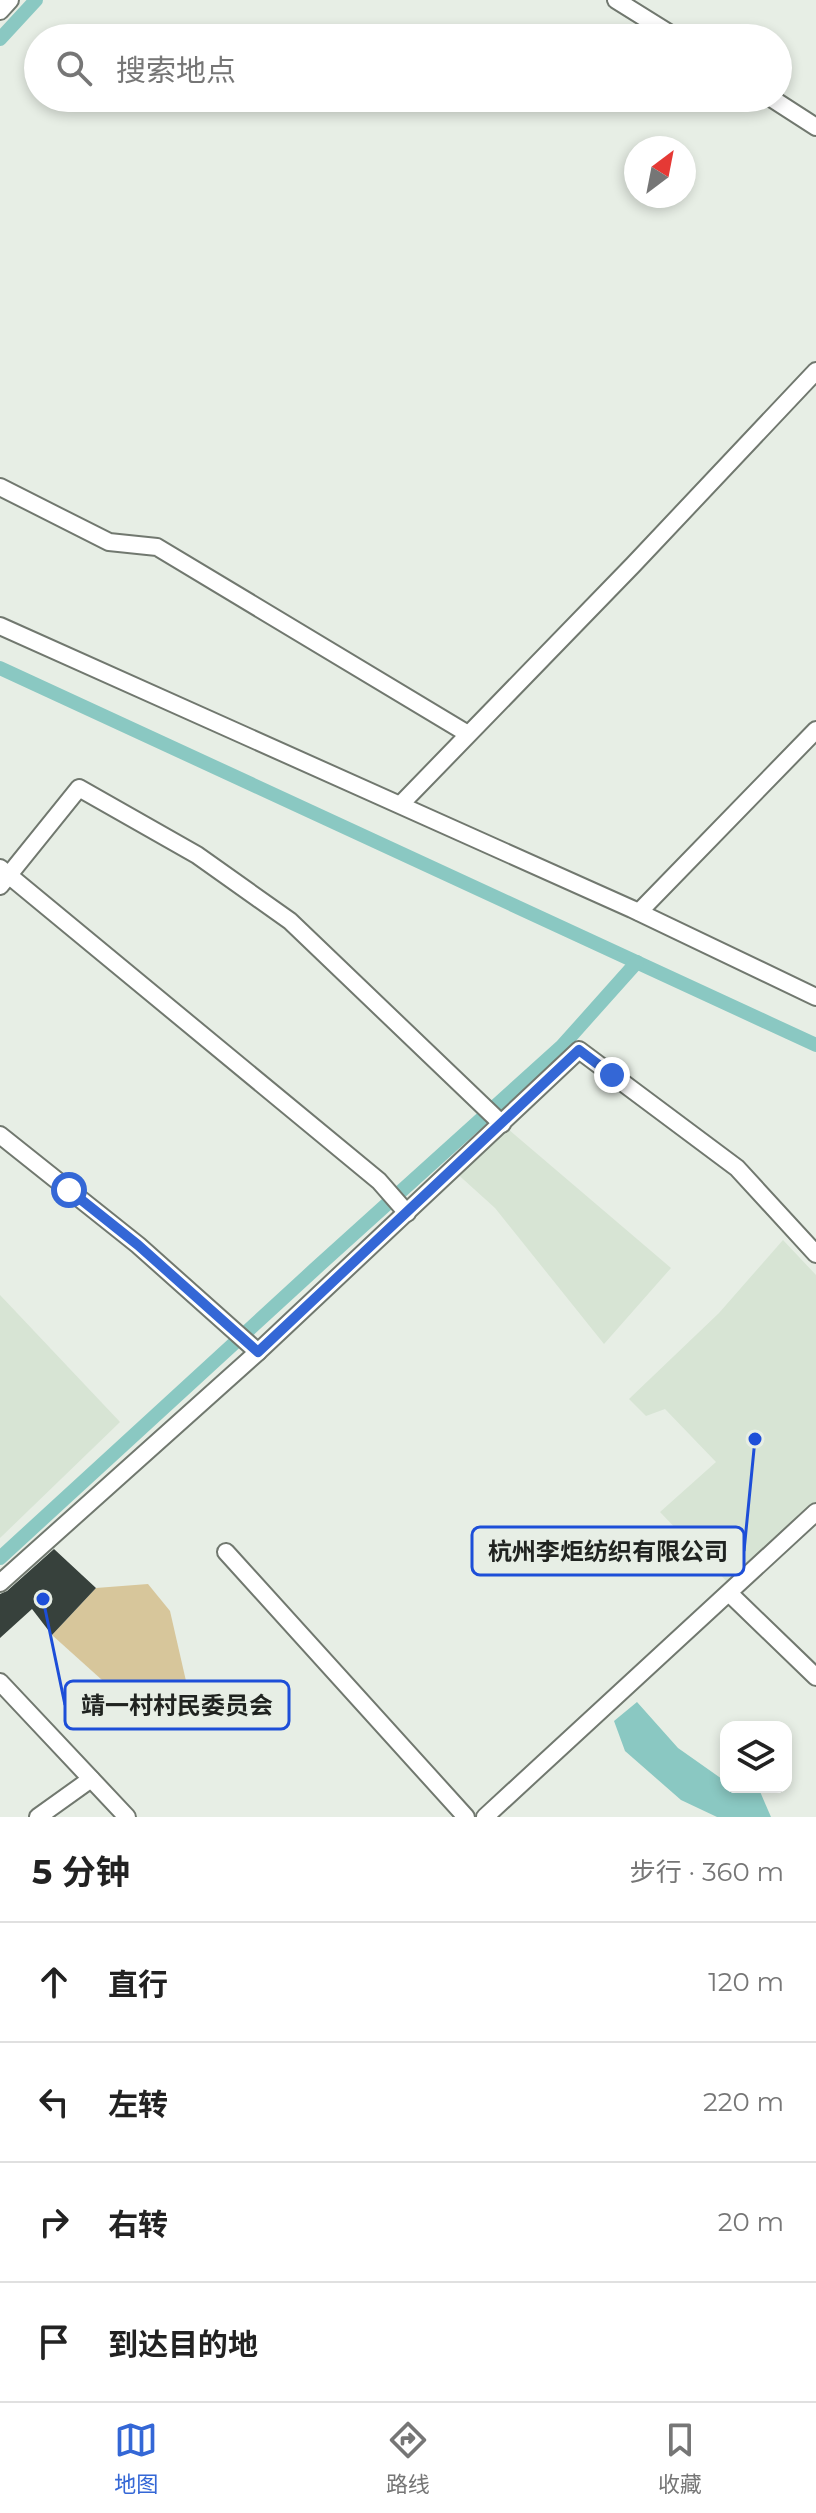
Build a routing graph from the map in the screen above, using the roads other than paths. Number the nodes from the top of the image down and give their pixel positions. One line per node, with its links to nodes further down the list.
1 (10, 0): 3 (street)
2 (616, 0): 4 (street)
3 (0, 10)
4 (655, 24)
5 (792, 112): 6 (street)
6 (816, 127)
7 (816, 371): 11 (street)
8 (0, 487): 11 (street)
9 (0, 626): 12 (street)
10 (816, 730): 14 (street)
11 (468, 734): 12 (street)
12 (401, 804): 14 (street)
13 (3, 877): 16 (street); 18 (street)
14 (639, 912): 15 (street)
15 (816, 997)
16 (502, 1124): 18 (street); 19 (street)
17 (0, 1135): 20 (street)
18 (407, 1213): 20 (street)
19 (816, 1254)
20 (258, 1352): 23 (street)
21 (816, 1512): 24 (street)
22 (226, 1552): 30 (street)
23 (0, 1583)
24 (729, 1593): 25 (street); 31 (street)
25 (816, 1677)
26 (0, 1682): 27 (street)
27 (91, 1779): 28 (street); 29 (street)
28 (38, 1817)
29 (127, 1817)
30 (466, 1817)
31 (485, 1817)

